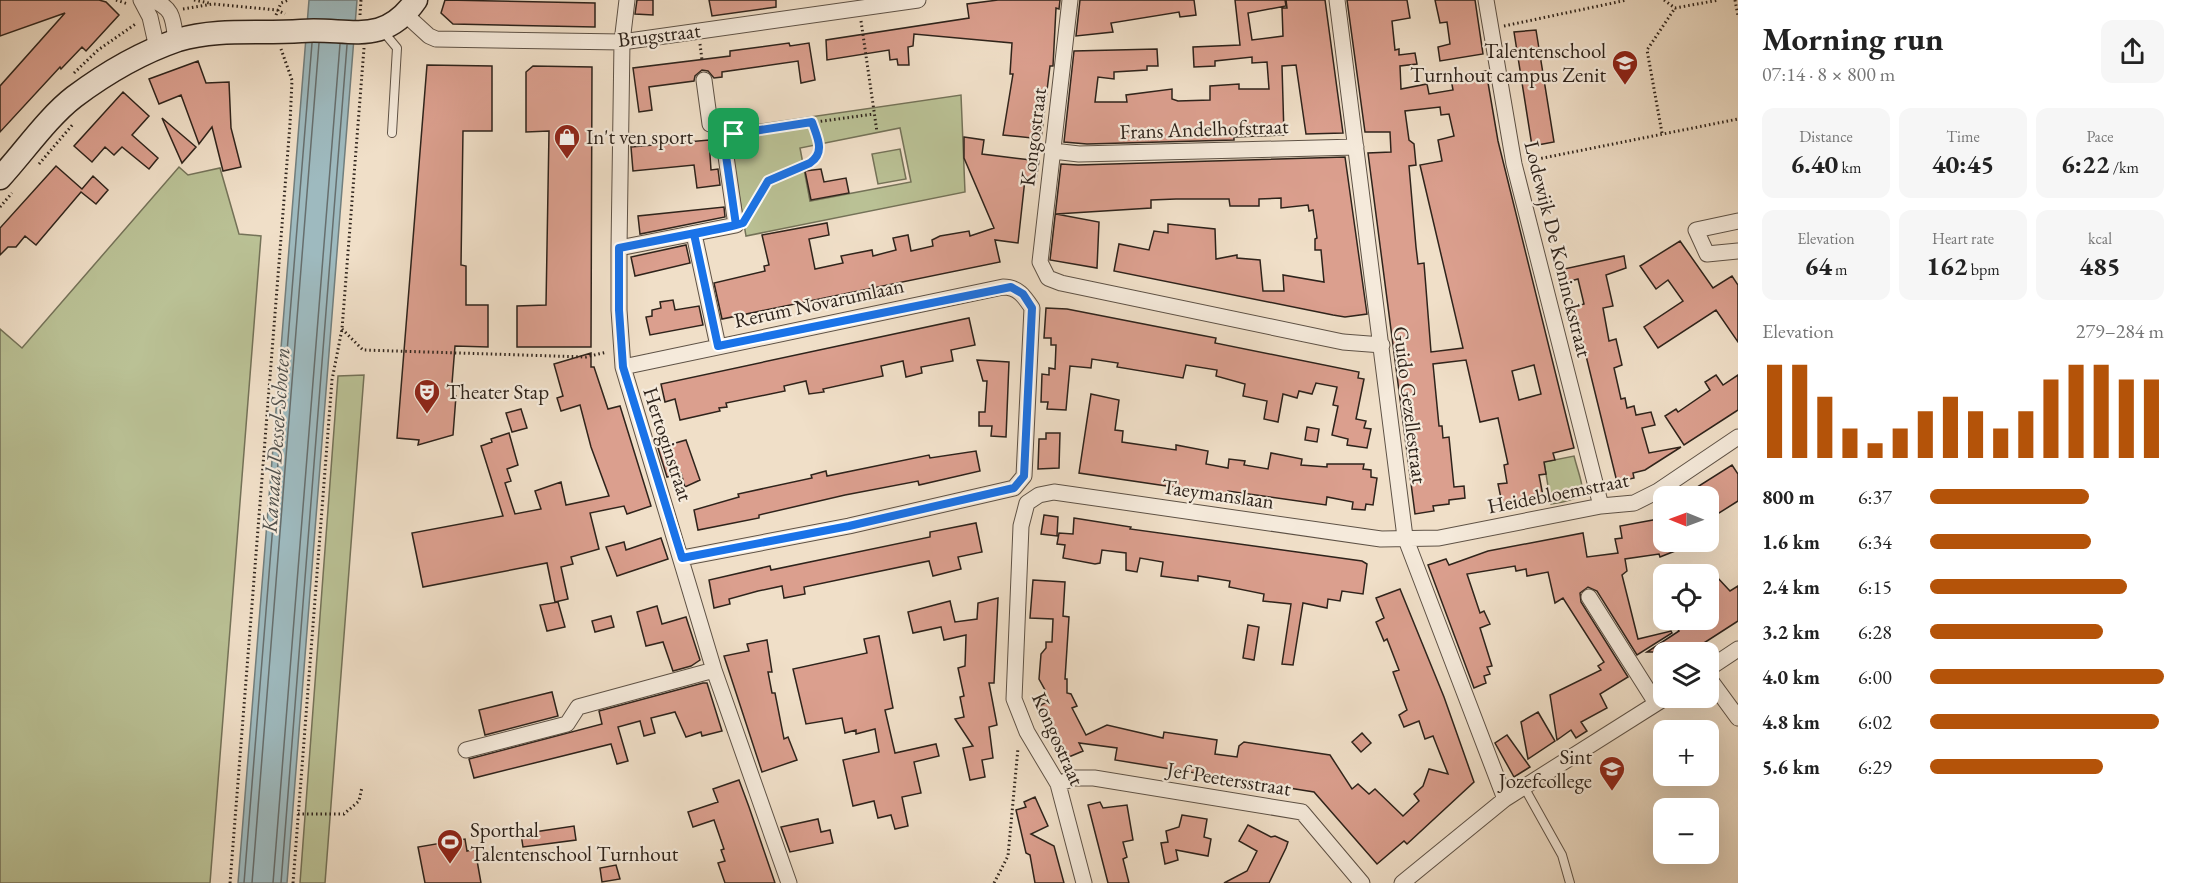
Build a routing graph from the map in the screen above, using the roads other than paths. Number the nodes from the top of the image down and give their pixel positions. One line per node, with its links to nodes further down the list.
1 (627, 0): 9 (street, Hertoginstraat)
2 (918, 0): 9 (street, Brugstraat)
3 (1070, 0): 13 (street, Kongostraat)
4 (1337, 0): 12 (street, Guido Gezellestraat)
5 (1486, 0): 24 (street, Lodewijk De Koninckstraat)
6 (411, 7): 8 (street); 9 (street, Brugstraat)
7 (157, 18): 8 (street); 14 (street)
8 (372, 33): 11 (lane)
9 (622, 42): 17 (street, Hertoginstraat)
10 (704, 80): 16 (street)
11 (392, 133)
12 (1356, 147): 13 (street, Frans Andelhofstraat); 19 (street, Guido Gezellestraat)
13 (1053, 151): 19 (street, Kongostraat)
14 (9, 182)
15 (1738, 221): 18 (street)
16 (693, 234): 17 (street); 20 (street)
17 (619, 248): 21 (street, Hertoginstraat)
18 (1738, 250)
19 (1382, 345): 25 (street, Guido Gezellestraat)
20 (718, 346): 21 (street, Rerum Novarumlaan); 26 (street, Rerum Novarumlaan)
21 (623, 367): 26 (street, Hertoginstraat)
22 (1738, 437): 24 (street, Heidebloemstraat)
23 (1027, 503): 25 (street, Taeymanslaan); 36 (street, Kongostraat)
24 (1600, 506): 25 (street, Heidebloemstraat)
25 (1406, 537): 38 (street, Guido Gezellestraat)
26 (682, 558): 30 (street, Hertoginstraat)
27 (1589, 597): 31 (street)
28 (1738, 649): 29 (street)
29 (1719, 662)
30 (714, 670): 35 (street); 39 (street, Hertoginstraat)
31 (1653, 690)
32 (1719, 692): 34 (street)
33 (1653, 704): 37 (street)
34 (1738, 718)
35 (466, 750)
36 (1058, 784): 40 (street, Kongostraat); 41 (street, Jef Peetersstraat)
37 (1524, 787): 38 (street); 43 (lane)
38 (1505, 799): 42 (street)
39 (789, 883)
40 (1084, 883)
41 (1362, 883)
42 (1402, 883)
43 (1570, 883)

